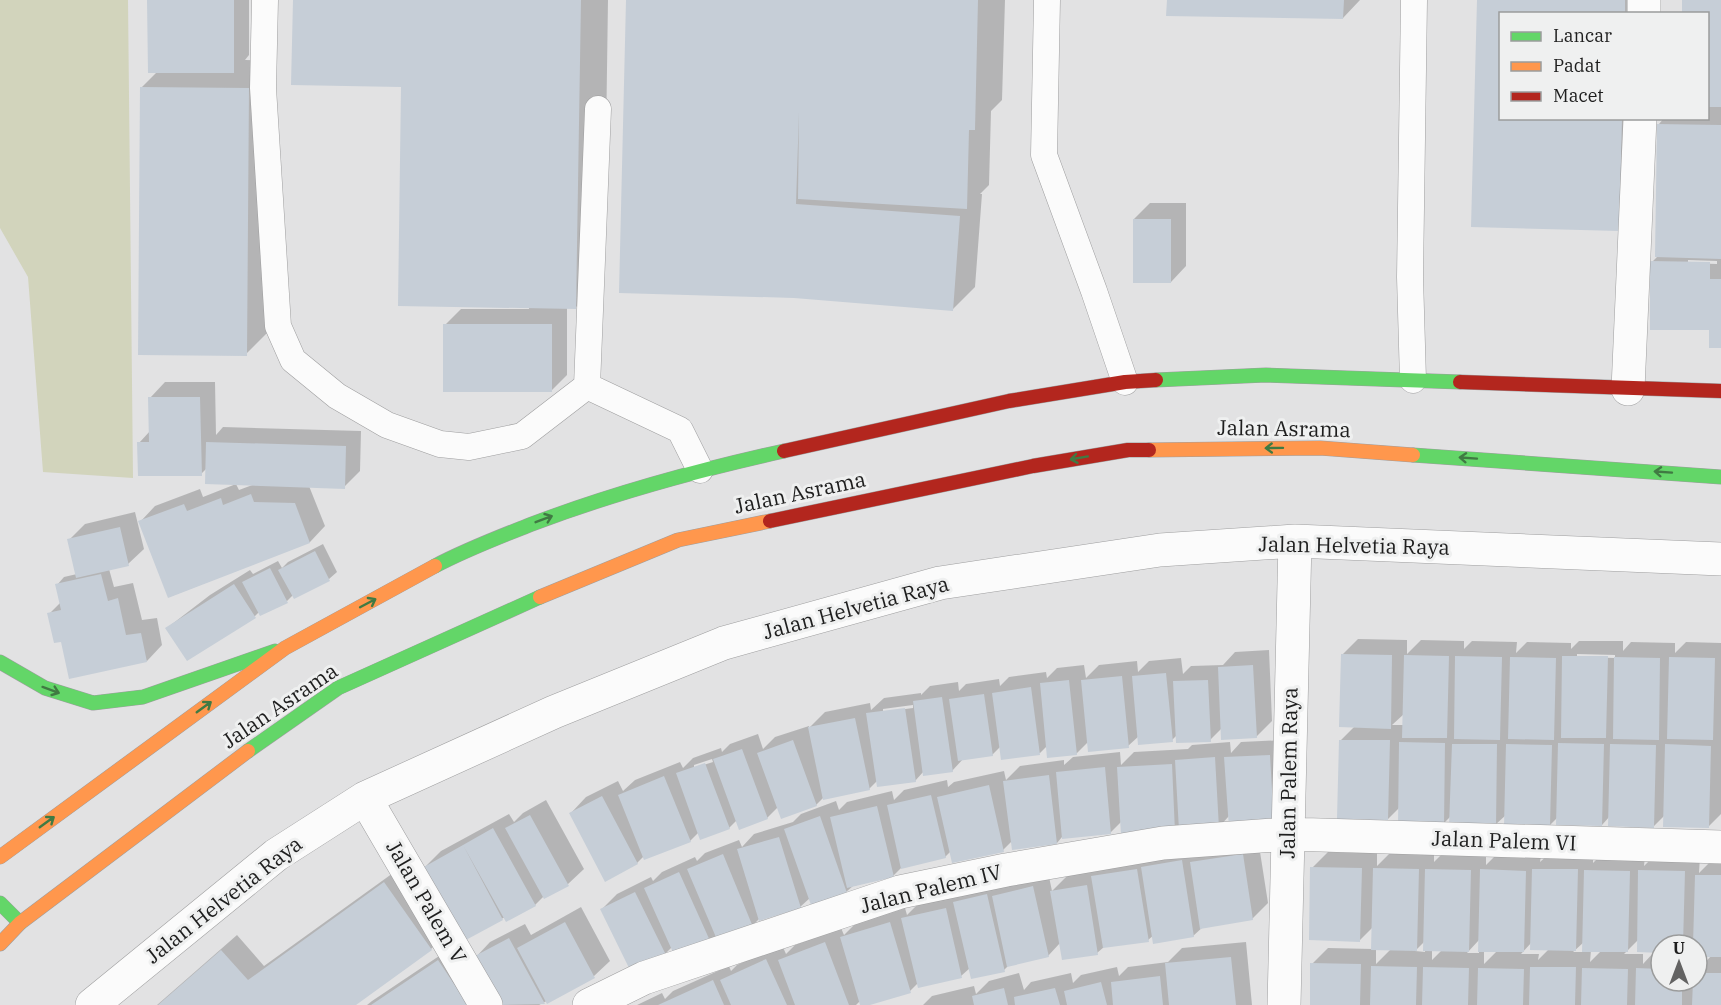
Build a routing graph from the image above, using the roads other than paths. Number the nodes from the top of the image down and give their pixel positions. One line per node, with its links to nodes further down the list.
1 (265, 0): 8 (lane)
2 (1047, 0): 7 (lane)
3 (1414, 0): 6 (lane)
4 (598, 109): 8 (lane)
5 (1640, 120): 9 (street)
6 (1413, 380): 7 (main road, Jalan Asrama); 9 (main road, Jalan Asrama)
7 (1125, 382): 11 (main road, Jalan Asrama)
8 (587, 386): 11 (lane)
9 (1628, 389): 10 (main road, Jalan Asrama)
10 (1721, 391)
11 (700, 470): 15 (main road, Jalan Asrama, one-way to 11)
12 (1721, 477): 22 (main road, Jalan Asrama, one-way to 22)
13 (1295, 541): 14 (street, Jalan Helvetia Raya); 17 (street, Jalan Helvetia Raya); 18 (street, Jalan Palem Raya)
14 (1721, 559)
15 (285, 648): 16 (main road, one-way to 15); 20 (main road, Jalan Asrama, one-way to 15)
16 (0, 662)
17 (365, 798): 24 (street, Jalan Helvetia Raya); 25 (street, Jalan Palem V)
18 (1288, 834): 19 (street, Jalan Palem VI); 26 (street, Jalan Palem IV); 27 (street, Jalan Palem Raya)
19 (1721, 847)
20 (0, 857)
21 (0, 903): 22 (main road)
22 (20, 923): 23 (main road, Jalan Asrama)
23 (0, 944)
24 (92, 1005)
25 (486, 1005)
26 (589, 1005)
27 (1284, 1005)

